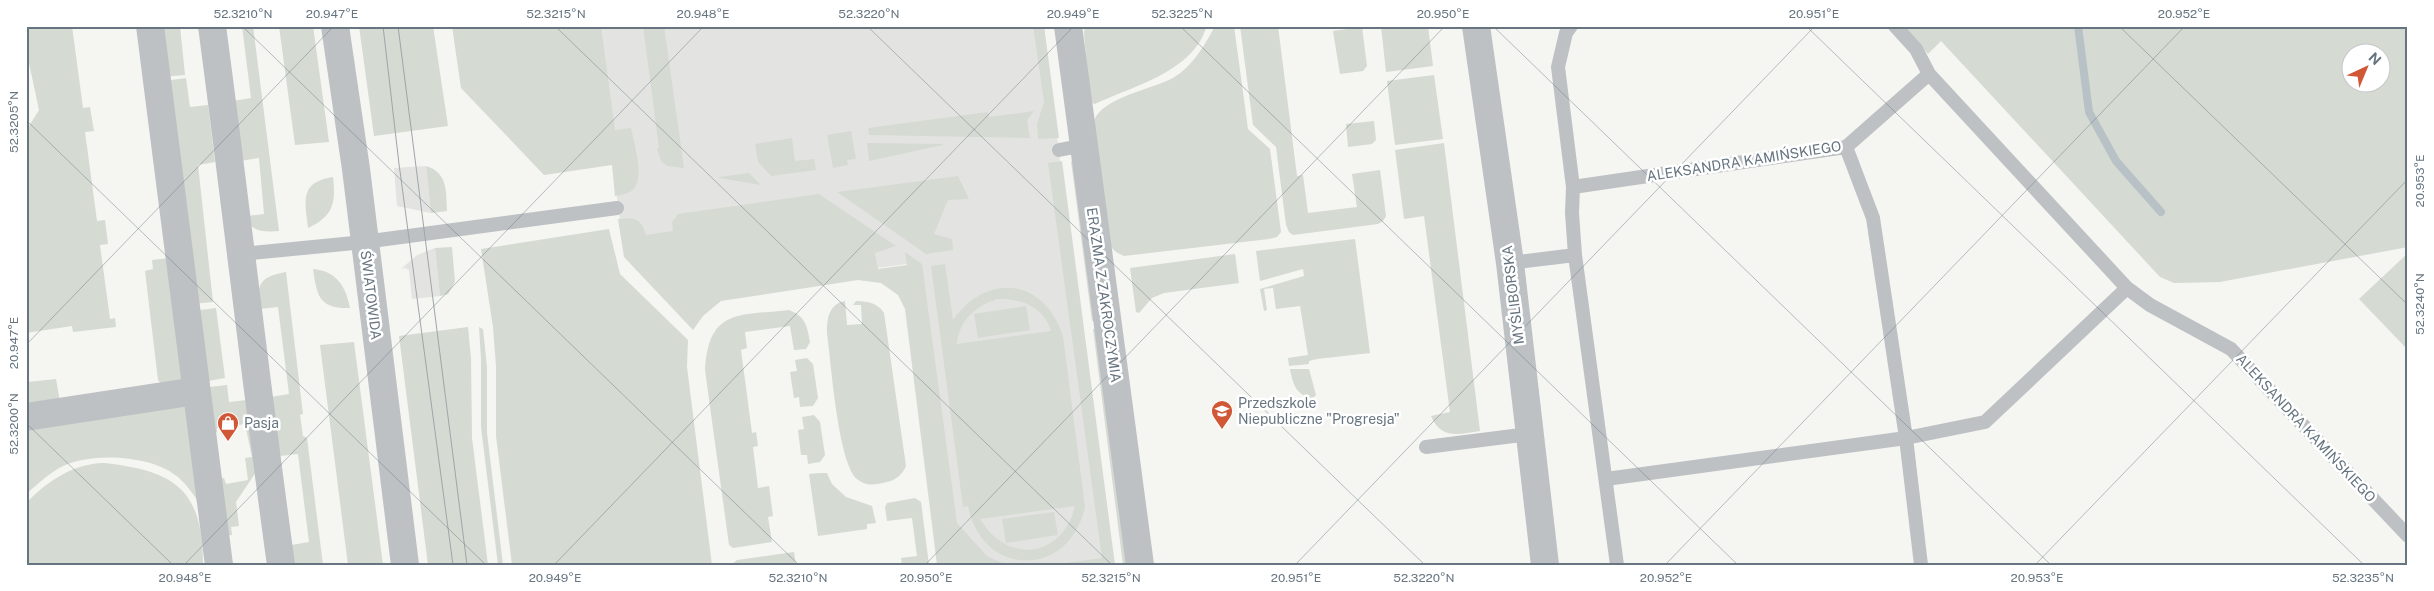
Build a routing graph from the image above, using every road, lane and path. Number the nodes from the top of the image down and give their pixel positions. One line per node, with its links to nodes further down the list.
1 (150, 26): 17 (street)
2 (212, 26): 13 (street)
3 (335, 26): 12 (street, ŚWIATOWIDA)
4 (1068, 26): 27 (street, ERAZMA Z ZAKROCZYMIA)
5 (1476, 26): 15 (street, MYŚLIBORSKA)
6 (1571, 26): 10 (lane)
7 (1895, 26): 8 (lane)
8 (1929, 74): 9 (lane, ALEKSANDRA KAMIŃSKIEGO); 16 (lane, ALEKSANDRA KAMIŃSKIEGO)
9 (1846, 147): 10 (lane, ALEKSANDRA KAMIŃSKIEGO); 20 (lane)
10 (1573, 187): 14 (lane)
11 (617, 208): 12 (lane)
12 (364, 242): 13 (lane); 26 (street, ŚWIATOWIDA)
13 (242, 254): 25 (street)
14 (1575, 255): 15 (lane); 22 (lane)
15 (1510, 263): 19 (street, MYŚLIBORSKA)
16 (2127, 288): 20 (lane); 23 (lane, ALEKSANDRA KAMIŃSKIEGO)
17 (196, 391): 18 (street); 24 (street)
18 (26, 417)
19 (1529, 434): 21 (lane); 28 (street, MYŚLIBORSKA)
20 (1906, 438): 22 (lane); 30 (lane)
21 (1426, 447)
22 (1606, 479): 29 (lane)
23 (2408, 536)
24 (219, 565)
25 (281, 565)
26 (405, 565)
27 (1140, 565)
28 (1545, 565)
29 (1617, 565)
30 (1920, 565)

